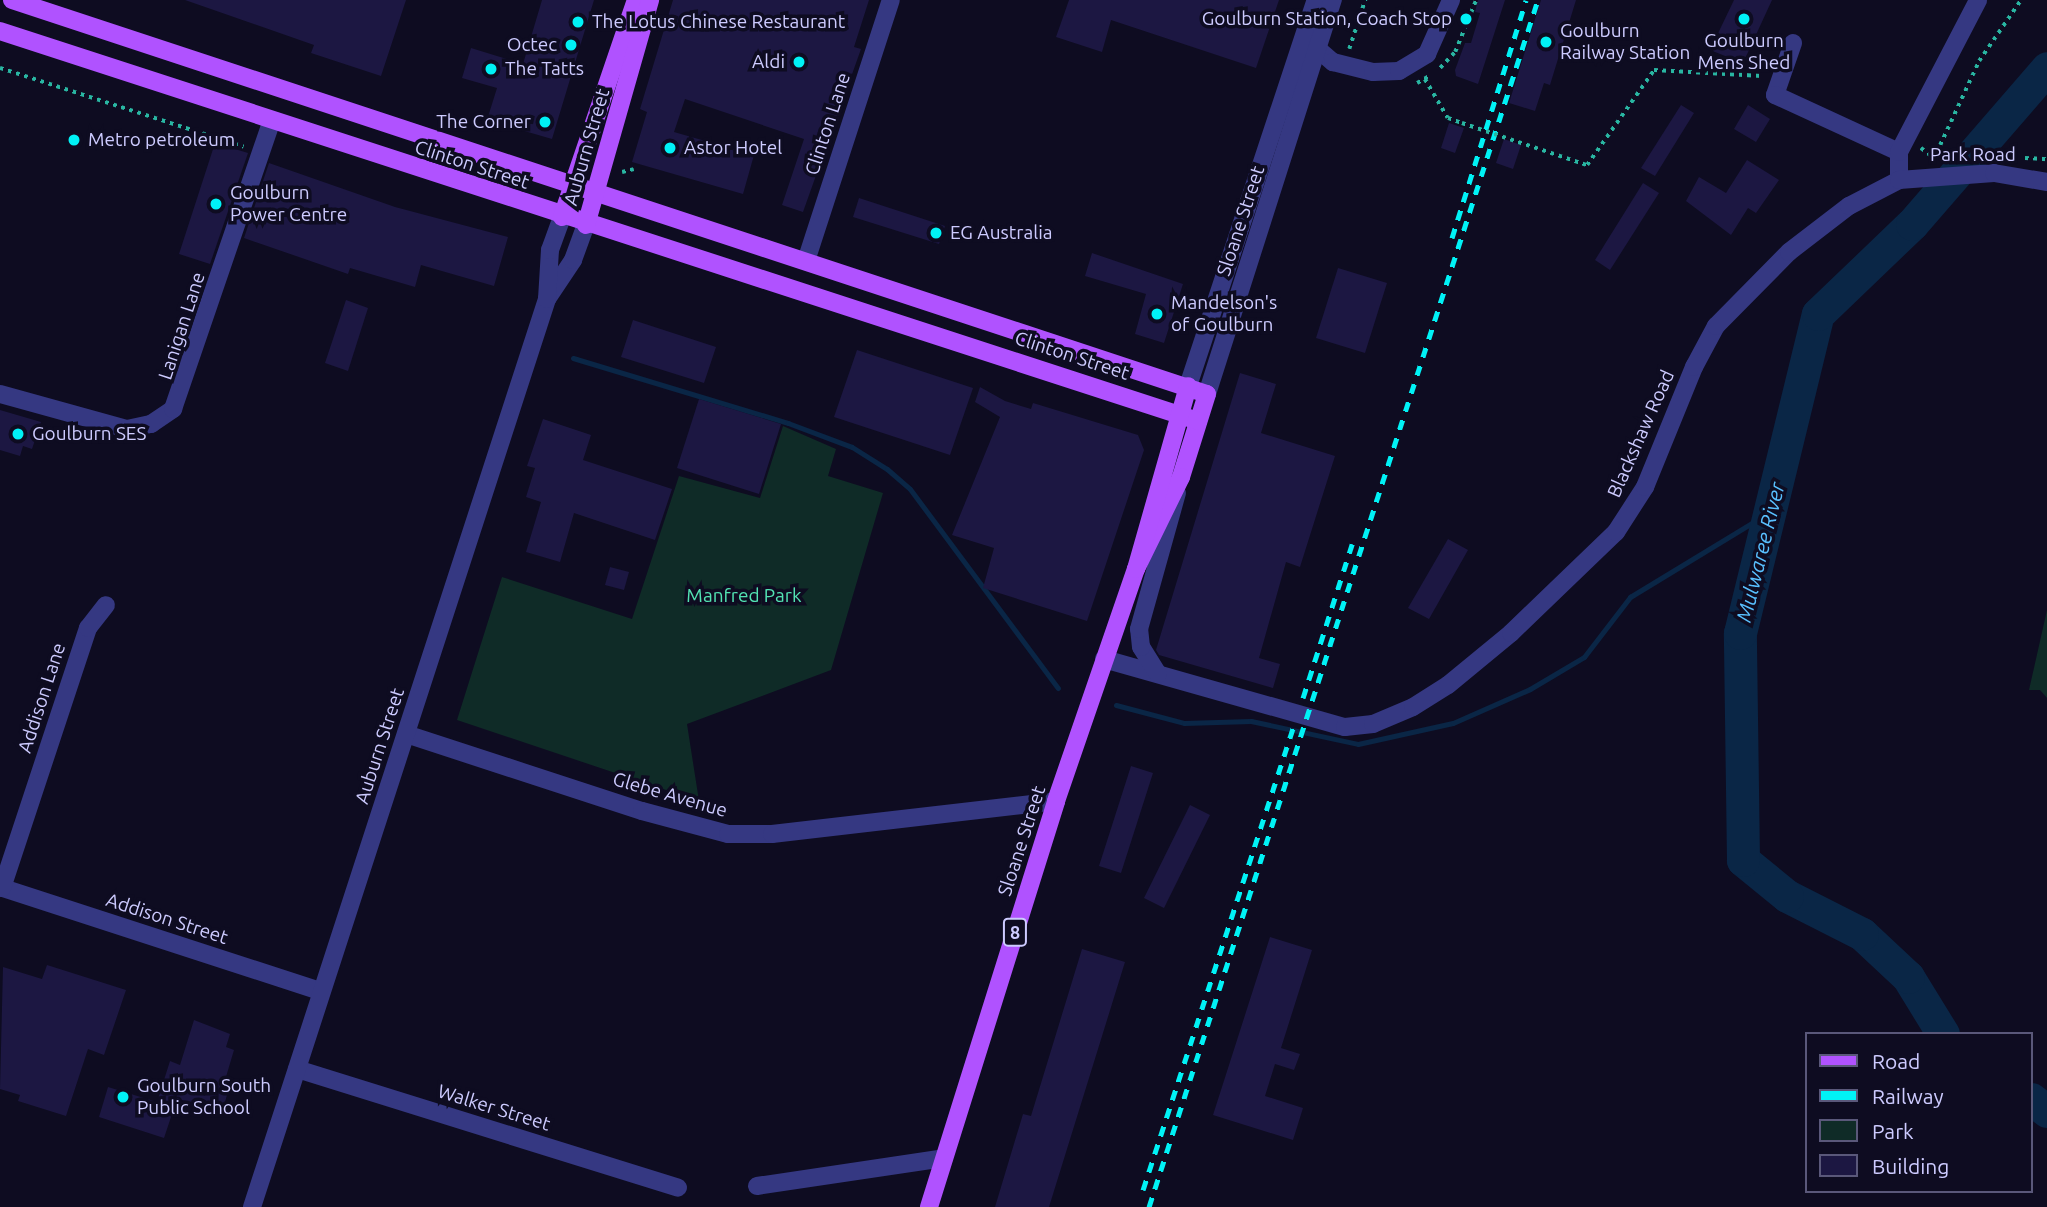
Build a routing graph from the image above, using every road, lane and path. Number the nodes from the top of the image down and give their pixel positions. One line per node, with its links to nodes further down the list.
1 (12, 0): 28 (main road, Clinton Street)
2 (636, 0): 28 (main road, Auburn Street)
3 (650, 0): 29 (main road, Auburn Street)
4 (891, 0): 32 (street, Clinton Lane)
5 (1316, 0): 11 (street, Sloane Street)
6 (1333, 0): 14 (street, Sloane Street)
7 (1364, 0): 15 (path)
8 (1451, 0): 15 (street)
9 (1978, 0): 21 (street)
10 (2021, 0): 23 (path)
11 (1308, 27): 14 (street); 36 (street, Sloane Street)
12 (0, 31): 19 (main road, Clinton Street)
13 (1793, 43): 21 (street)
14 (1317, 53): 15 (street); 17 (street, Sloane Street)
15 (1338, 64): 17 (street)
16 (0, 68): 22 (path)
17 (1309, 79): 38 (street, Sloane Street)
18 (1425, 79): 20 (path, bridge)
19 (271, 122): 22 (street, Lanigan Lane); 30 (main road, Clinton Street)
20 (1609, 138)
21 (1899, 152): 26 (street)
22 (261, 153): 37 (street, Lanigan Lane)
23 (1937, 167): 26 (street, Park Road); 27 (street, Park Road)
24 (634, 169): 25 (path)
25 (622, 172)
26 (1899, 180): 45 (street, Blackshaw Road)
27 (2047, 182)
28 (573, 187): 29 (main road, Clinton Street); 30 (main road, Auburn Street)
29 (596, 194): 31 (main road, Auburn Street); 32 (main road, Clinton Street)
30 (562, 217): 31 (main road, Clinton Street); 33 (street, Auburn Street)
31 (586, 225): 33 (street, Auburn Street); 35 (main road, Clinton Street)
32 (806, 261): 34 (main road, Clinton Street)
33 (547, 299): 46 (street, Auburn Street)
34 (942, 306): 35 (main road); 36 (main road, Clinton Street)
35 (933, 332): 39 (main road, Clinton Street)
36 (1188, 386): 38 (main road, Clinton Street); 39 (main road, Sloane Street)
37 (0, 394)
38 (1207, 394): 40 (main road, Sloane Street)
39 (1178, 413): 40 (main road, Clinton Street); 42 (main road, Sloane Street / 8)
40 (1198, 421): 41 (main road, Sloane Street / 8)
41 (1181, 477): 42 (main road, Sloane Street / 8); 45 (street)
42 (1136, 569): 44 (main road, Sloane Street / 8)
43 (106, 605): 48 (street, Addison Lane)
44 (1104, 659): 45 (street, Blackshaw Road); 47 (main road, Sloane Street / 8)
45 (1158, 674)
46 (406, 734): 47 (street, Glebe Avenue); 49 (street, Auburn Street)
47 (1056, 801): 51 (main road, Sloane Street / 8)
48 (1, 888): 49 (street, Addison Street)
49 (320, 991): 50 (street, Auburn Street)
50 (297, 1069): 53 (street, Walker Street); 54 (street, Auburn Street)
51 (944, 1158): 52 (street); 55 (main road, Sloane Street / 8)
52 (757, 1186)
53 (678, 1188)
54 (252, 1207)
55 (929, 1207)

